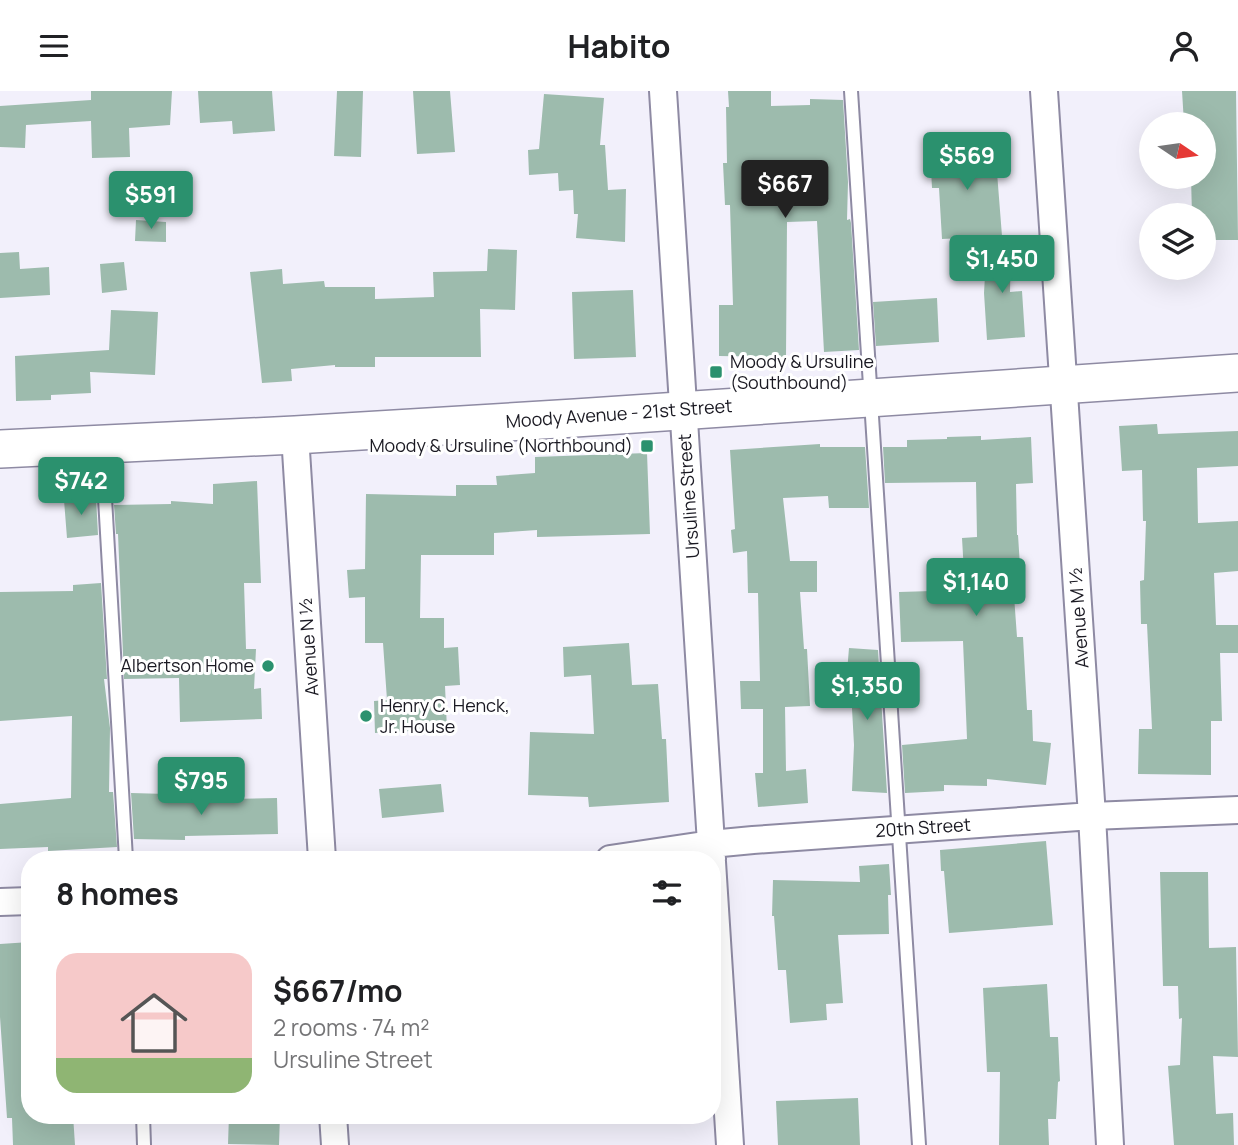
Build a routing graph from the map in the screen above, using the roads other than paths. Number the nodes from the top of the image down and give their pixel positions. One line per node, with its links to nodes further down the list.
1 (663, 91): 7 (street, Ursuline Street)
2 (851, 91): 6 (lane)
3 (1044, 91): 5 (street, Avenue M ½)
4 (1238, 373): 5 (main road, Moody Avenue - 21st Street)
5 (1062, 384): 6 (main road, Moody Avenue - 21st Street); 12 (street, Avenue M ½)
6 (872, 397): 7 (main road, Moody Avenue - 21st Street); 13 (lane)
7 (683, 410): 8 (main road, Moody Avenue - 21st Street); 16 (street, Ursuline Street)
8 (295, 435): 9 (main road, Moody Avenue - 21st Street); 15 (street, Avenue N ½)
9 (102, 443): 10 (main road, Moody Avenue - 21st Street); 14 (lane)
10 (0, 449)
11 (1238, 810): 12 (street, 20th Street)
12 (1092, 816): 13 (street, 20th Street); 27 (street, Avenue M ½)
13 (899, 830): 17 (street, 20th Street); 26 (lane)
14 (126, 851)
15 (321, 851)
16 (712, 851)
17 (721, 854)
18 (21, 901): 19 (street)
19 (0, 902)
20 (721, 1000): 25 (street, Ursuline Street)
21 (143, 1124): 23 (lane)
22 (334, 1124): 24 (street)
23 (144, 1145)
24 (335, 1145)
25 (730, 1145)
26 (919, 1145)
27 (1110, 1145)

